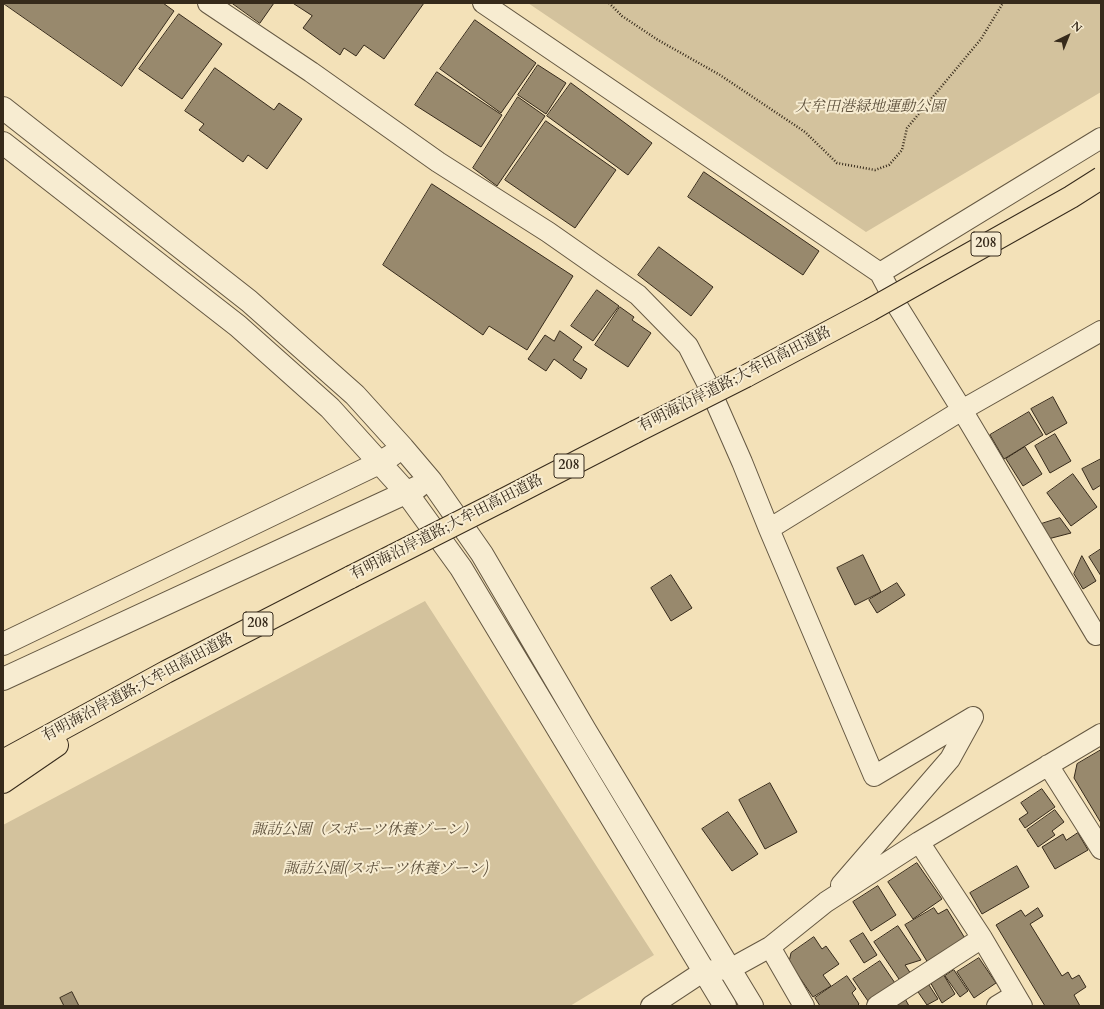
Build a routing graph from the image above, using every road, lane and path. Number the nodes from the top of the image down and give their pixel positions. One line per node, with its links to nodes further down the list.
1 (208, 3): 16 (street)
2 (483, 3): 9 (street)
3 (609, 3): 4 (path)
4 (1003, 3)
5 (3, 108): 12 (street)
6 (1100, 140): 9 (street)
7 (3, 143): 13 (street)
8 (1101, 178): 19 (highway, 有明海沿岸道路;大牟田高田道路 / 208, bridge)
9 (880, 273): 11 (street)
10 (1101, 331): 11 (street)
11 (962, 410): 16 (street); 17 (street)
12 (403, 448): 13 (street); 14 (street)
13 (381, 462): 15 (street); 18 (street)
14 (431, 482): 15 (street); 30 (street)
15 (406, 492): 20 (street); 31 (street)
16 (769, 530): 27 (street)
17 (1096, 635)
18 (3, 644)
19 (166, 672): 22 (highway, 有明海沿岸道路;大牟田高田道路 / 208); 24 (highway, 208)
20 (3, 679)
21 (1101, 734): 23 (street)
22 (3, 761)
23 (1048, 765): 25 (street); 26 (street)
24 (3, 782)
25 (919, 842): 27 (street); 28 (street)
26 (1101, 849)
27 (826, 902): 29 (street)
28 (982, 938): 32 (street); 37 (street)
29 (770, 947): 30 (street); 36 (street)
30 (730, 969): 31 (street); 35 (street)
31 (704, 970): 33 (street); 34 (street)
32 (1018, 1001): 38 (street)
33 (651, 1006)
34 (725, 1006)
35 (752, 1006)
36 (804, 1006)
37 (877, 1006)
38 (997, 1006)

